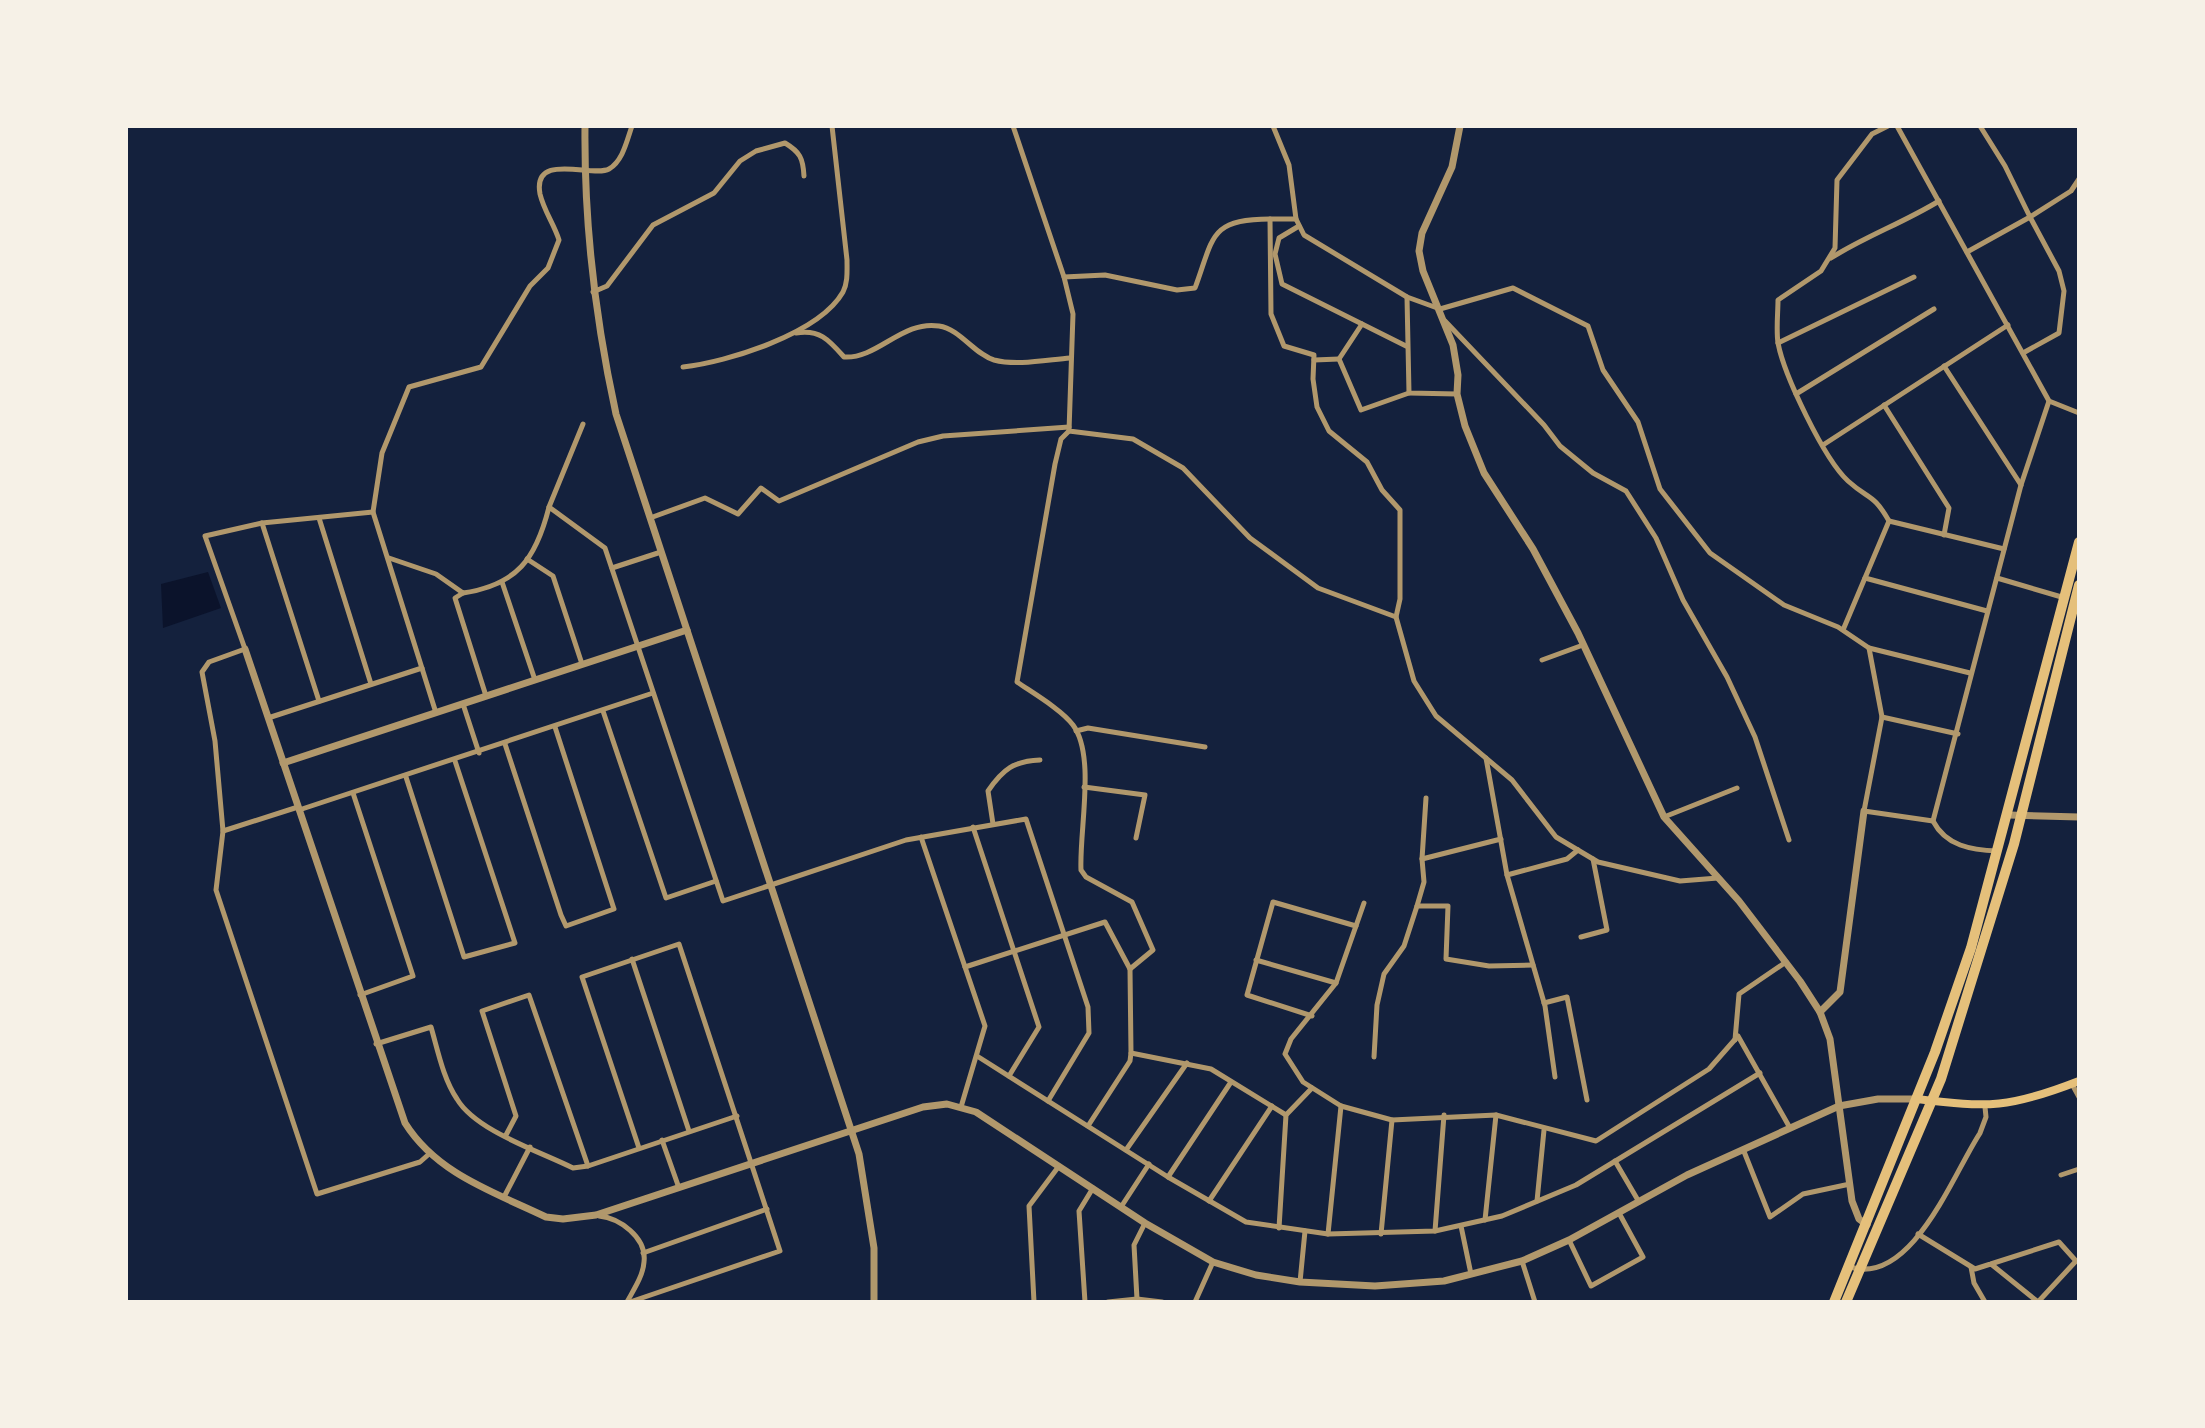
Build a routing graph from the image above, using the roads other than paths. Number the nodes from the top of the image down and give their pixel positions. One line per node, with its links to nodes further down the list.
1 (585, 126): 10 (street)
2 (632, 126): 10 (street)
3 (832, 126): 29 (street)
4 (1013, 126): 20 (street)
5 (1273, 126): 16 (street)
6 (1460, 126): 24 (street)
7 (1888, 126): 19 (street)
8 (1897, 126): 13 (street)
9 (1980, 126): 14 (street)
10 (585, 171): 22 (street); 49 (street)
11 (804, 176): 22 (street)
12 (2079, 180): 14 (street)
13 (1939, 201): 18 (street); 19 (street)
14 (2030, 217): 18 (street); 32 (street)
15 (1269, 219): 16 (street); 20 (street); 35 (street)
16 (1296, 219): 17 (street)
17 (1298, 226): 23 (street); 27 (street)
18 (1967, 252): 28 (street)
19 (1828, 259): 30 (street)
20 (1064, 277): 33 (street)
21 (1914, 277): 30 (street)
22 (593, 292): 51 (street)
23 (1407, 297): 24 (street); 31 (street)
24 (1440, 309): 26 (street); 71 (street)
25 (1934, 309): 40 (street)
26 (1444, 320): 39 (street); 118 (street)
27 (1362, 324): 31 (street); 34 (street)
28 (2008, 325): 32 (street); 36 (street)
29 (793, 334): 33 (street); 37 (street)
30 (1779, 343): 40 (street)
31 (1406, 346): 38 (street)
32 (2023, 353): 41 (street)
33 (1070, 358): 45 (street)
34 (1339, 359): 35 (street); 38 (street)
35 (1314, 360): 69 (street)
36 (1944, 366): 42 (street); 47 (street)
37 (683, 367)
38 (1409, 393): 39 (street)
39 (1457, 394): 72 (street)
40 (1797, 394): 46 (street)
41 (2049, 401): 43 (street); 47 (street)
42 (1884, 405): 46 (street); 54 (street)
43 (2079, 413)
44 (583, 424): 48 (street)
45 (1069, 429): 51 (street); 69 (street); 91 (street)
46 (1823, 445): 52 (street)
47 (2021, 485): 56 (street)
48 (549, 507): 59 (street); 60 (street)
49 (373, 512): 50 (street); 58 (street)
50 (319, 518): 53 (street); 81 (street)
51 (650, 518): 57 (street)
52 (1889, 521): 54 (street); 61 (street)
53 (262, 523): 75 (street); 84 (street)
54 (1944, 535): 56 (street)
55 (2079, 542): 66 (highway)
56 (2004, 549): 62 (street)
57 (662, 552): 60 (street); 70 (street)
58 (388, 558): 65 (street); 78 (street)
59 (527, 559): 63 (street); 77 (street)
60 (612, 568): 73 (street)
61 (1865, 578): 68 (street); 71 (street)
62 (1997, 578): 66 (street); 68 (street)
63 (502, 582): 65 (street); 80 (street)
64 (2079, 585): 67 (highway)
65 (463, 593): 83 (street)
66 (2063, 597): 67 (street); 107 (highway)
67 (2075, 601): 108 (highway)
68 (1987, 611): 79 (street)
69 (1396, 617): 96 (street)
70 (687, 630): 73 (street); 126 (street)
71 (1843, 630): 74 (street)
72 (1583, 645): 76 (street); 109 (street)
73 (636, 647): 77 (street); 82 (street)
74 (1869, 648): 79 (street); 88 (street)
75 (245, 649): 89 (street); 114 (street)
76 (1542, 660)
77 (582, 664): 80 (street)
78 (422, 667): 81 (street); 87 (street)
79 (1970, 673): 92 (street)
80 (535, 680): 83 (street)
81 (371, 684): 84 (street)
82 (653, 693): 86 (street); 125 (street)
83 (486, 696): 85 (street)
84 (319, 701): 89 (street)
85 (463, 704): 87 (street); 95 (street)
86 (603, 711): 90 (street); 125 (street)
87 (436, 713): 99 (street)
88 (1882, 717): 92 (street); 106 (street)
89 (268, 718): 99 (street)
90 (555, 727): 93 (street); 93 (street)
91 (1076, 731): 94 (street); 101 (street)
92 (1958, 734): 111 (street)
93 (505, 744): 95 (street)
94 (1205, 747)
95 (479, 753): 97 (street)
96 (1486, 758): 117 (street); 119 (street)
97 (454, 761): 100 (street); 100 (street)
98 (1041, 761): 112 (street)
99 (283, 763): 105 (street)
100 (406, 777): 103 (street)
101 (1084, 787): 116 (street); 138 (street)
102 (1737, 788): 109 (street)
103 (353, 793): 105 (street); 140 (street)
104 (1426, 798): 121 (street)
105 (299, 808): 114 (street); 140 (street)
106 (1864, 811): 111 (street); 142 (street)
107 (2009, 815): 108 (street); 120 (highway)
108 (2022, 816): 110 (street); 160 (highway)
109 (1664, 817): 124 (street)
110 (2079, 817)
111 (1933, 821): 120 (street)
112 (993, 824): 113 (street); 130 (street)
113 (972, 827): 115 (street); 132 (street)
114 (223, 831): 182 (street)
115 (921, 837): 126 (street); 137 (street)
116 (1136, 838)
117 (1501, 839): 121 (street); 123 (street)
118 (1789, 840)
119 (1578, 850): 122 (street); 123 (street)
120 (1998, 851): 157 (highway)
121 (1422, 859): 128 (street)
122 (1593, 859): 124 (street); 131 (street)
123 (1507, 875): 136 (street)
124 (1718, 878): 135 (street)
125 (716, 881): 126 (street)
126 (771, 885): 175 (street)
127 (1364, 903): 129 (street)
128 (1417, 906): 136 (street); 148 (street)
129 (1356, 926): 134 (street); 139 (street)
130 (1064, 935): 132 (street); 138 (street); 159 (street)
131 (1581, 937)
132 (1014, 951): 137 (street); 151 (street)
133 (632, 959): 169 (street); 173 (street); 179 (street)
134 (1256, 960): 139 (street); 143 (street)
135 (1786, 962): 142 (street); 144 (street)
136 (1533, 965): 141 (street)
137 (965, 967): 147 (street)
138 (1130, 969): 146 (street)
139 (1336, 983): 143 (street)
140 (360, 995): 145 (street)
141 (1544, 1003): 152 (street); 158 (street)
142 (1820, 1012): 164 (street)
143 (1312, 1016): 155 (street)
144 (1735, 1040): 150 (street); 174 (street)
145 (376, 1044): 176 (street); 182 (street)
146 (1130, 1054): 149 (street); 171 (street)
147 (977, 1056): 151 (street); 163 (street)
148 (1374, 1057)
149 (1188, 1063): 153 (street); 181 (street)
150 (1760, 1073): 172 (street); 183 (street)
151 (1009, 1076): 159 (street)
152 (1555, 1077)
153 (1231, 1082): 161 (street); 190 (street)
154 (2076, 1082): 156 (street); 165 (main road)
155 (1312, 1088): 162 (street); 166 (street)
156 (2079, 1097)
157 (1917, 1099): 160 (main road); 164 (street); 204 (highway)
158 (1587, 1100)
159 (1048, 1101): 171 (street)
160 (1933, 1101): 165 (main road); 219 (highway)
161 (1272, 1106): 166 (street); 195 (street)
162 (1341, 1106): 170 (street); 209 (street)
163 (961, 1107): 175 (street); 187 (street)
164 (1839, 1107): 172 (street); 191 (street)
165 (1985, 1107): 211 (street)
166 (1286, 1115): 206 (street)
167 (1444, 1115): 168 (street); 170 (street); 208 (street)
168 (1496, 1115): 174 (street); 202 (street)
169 (737, 1116): 173 (street); 184 (street)
170 (1392, 1120): 210 (street)
171 (1088, 1126): 181 (street)
172 (1790, 1128): 180 (street)
173 (689, 1130): 177 (street)
174 (1544, 1130): 196 (street)
175 (852, 1131): 184 (street); 224 (street)
176 (506, 1135): 178 (street); 186 (street)
177 (662, 1140): 179 (street); 192 (street)
178 (530, 1147): 186 (street); 194 (street)
179 (639, 1148): 186 (street)
180 (1743, 1149): 191 (street); 197 (street)
181 (1126, 1150): 185 (street)
182 (429, 1154): 194 (street)
183 (1615, 1161): 196 (street); 197 (street)
184 (753, 1164): 192 (street); 199 (street)
185 (1149, 1164): 190 (street); 198 (street)
186 (588, 1166)
187 (1059, 1167): 193 (street); 225 (street)
188 (2079, 1169): 189 (street)
189 (2061, 1175)
190 (1168, 1177): 195 (street)
191 (1850, 1184): 204 (street)
192 (678, 1188): 201 (street)
193 (1093, 1188): 198 (street); 226 (street)
194 (503, 1197): 201 (street)
195 (1209, 1201): 206 (street)
196 (1537, 1201): 202 (street)
197 (1639, 1202): 200 (street)
198 (1121, 1206): 203 (street)
199 (767, 1209): 213 (street); 223 (street)
200 (1619, 1213): 212 (street); 212 (street)
201 (596, 1215): 213 (street)
202 (1485, 1220): 205 (street)
203 (1145, 1223): 215 (street); 222 (street)
204 (1867, 1225): 217 (highway)
205 (1461, 1226): 208 (street); 220 (street)
206 (1279, 1228): 207 (street)
207 (1305, 1231): 209 (street); 221 (street)
208 (1435, 1231): 210 (street)
209 (1328, 1234): 210 (street)
210 (1381, 1234)
211 (1918, 1234): 218 (street); 219 (street)
212 (1569, 1240): 214 (street)
213 (643, 1252): 223 (street)
214 (1522, 1261): 220 (street); 230 (street)
215 (1213, 1262): 221 (street); 229 (street)
216 (1991, 1264): 216 (street); 218 (street)
217 (1850, 1267): 219 (street); 231 (highway)
218 (1971, 1267): 233 (street)
219 (1861, 1270): 232 (highway)
220 (1472, 1275): 221 (street)
221 (1300, 1282)
222 (1137, 1299): 227 (street); 228 (street)
223 (629, 1302)
224 (874, 1302)
225 (1034, 1302)
226 (1085, 1302)
227 (1108, 1302)
228 (1162, 1302)
229 (1195, 1302)
230 (1535, 1302)
231 (1835, 1302)
232 (1846, 1302)
233 (1985, 1302)

